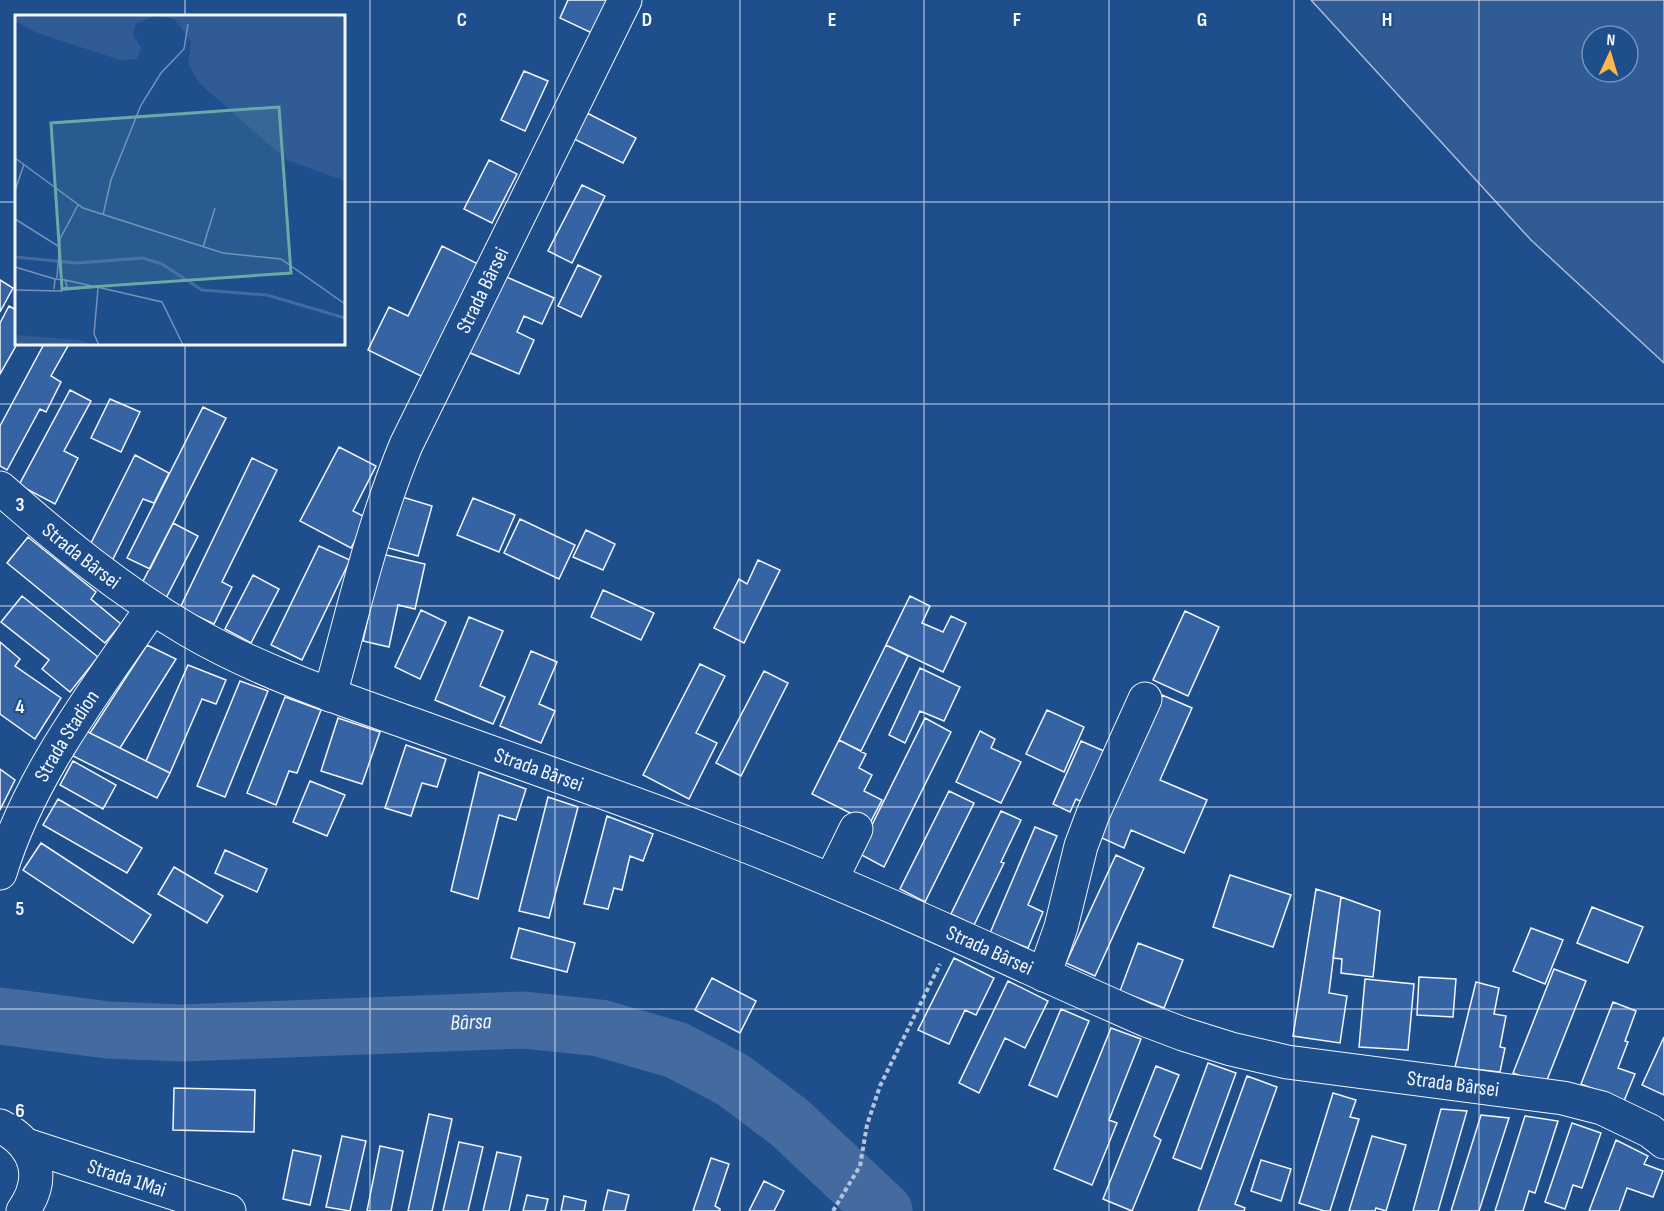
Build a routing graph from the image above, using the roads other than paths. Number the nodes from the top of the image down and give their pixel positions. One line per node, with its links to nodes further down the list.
1 (625, 0): 4 (street, Strada Bârsei)
2 (0, 488): 3 (street, Strada Bârsei)
3 (152, 608): 4 (street, Strada Bârsei); 7 (street, Strada Stadion)
4 (330, 694): 8 (street, Strada Bârsei)
5 (1145, 699): 9 (street)
6 (856, 829): 8 (street)
7 (0, 873)
8 (831, 880): 9 (street, Strada Bârsei)
9 (1044, 975): 11 (street, Strada Bârsei)
10 (0, 1126): 12 (street, Strada 1Mai)
11 (1664, 1142)
12 (26, 1145): 13 (street); 14 (street, Strada 1Mai)
13 (23, 1211)
14 (229, 1211)

